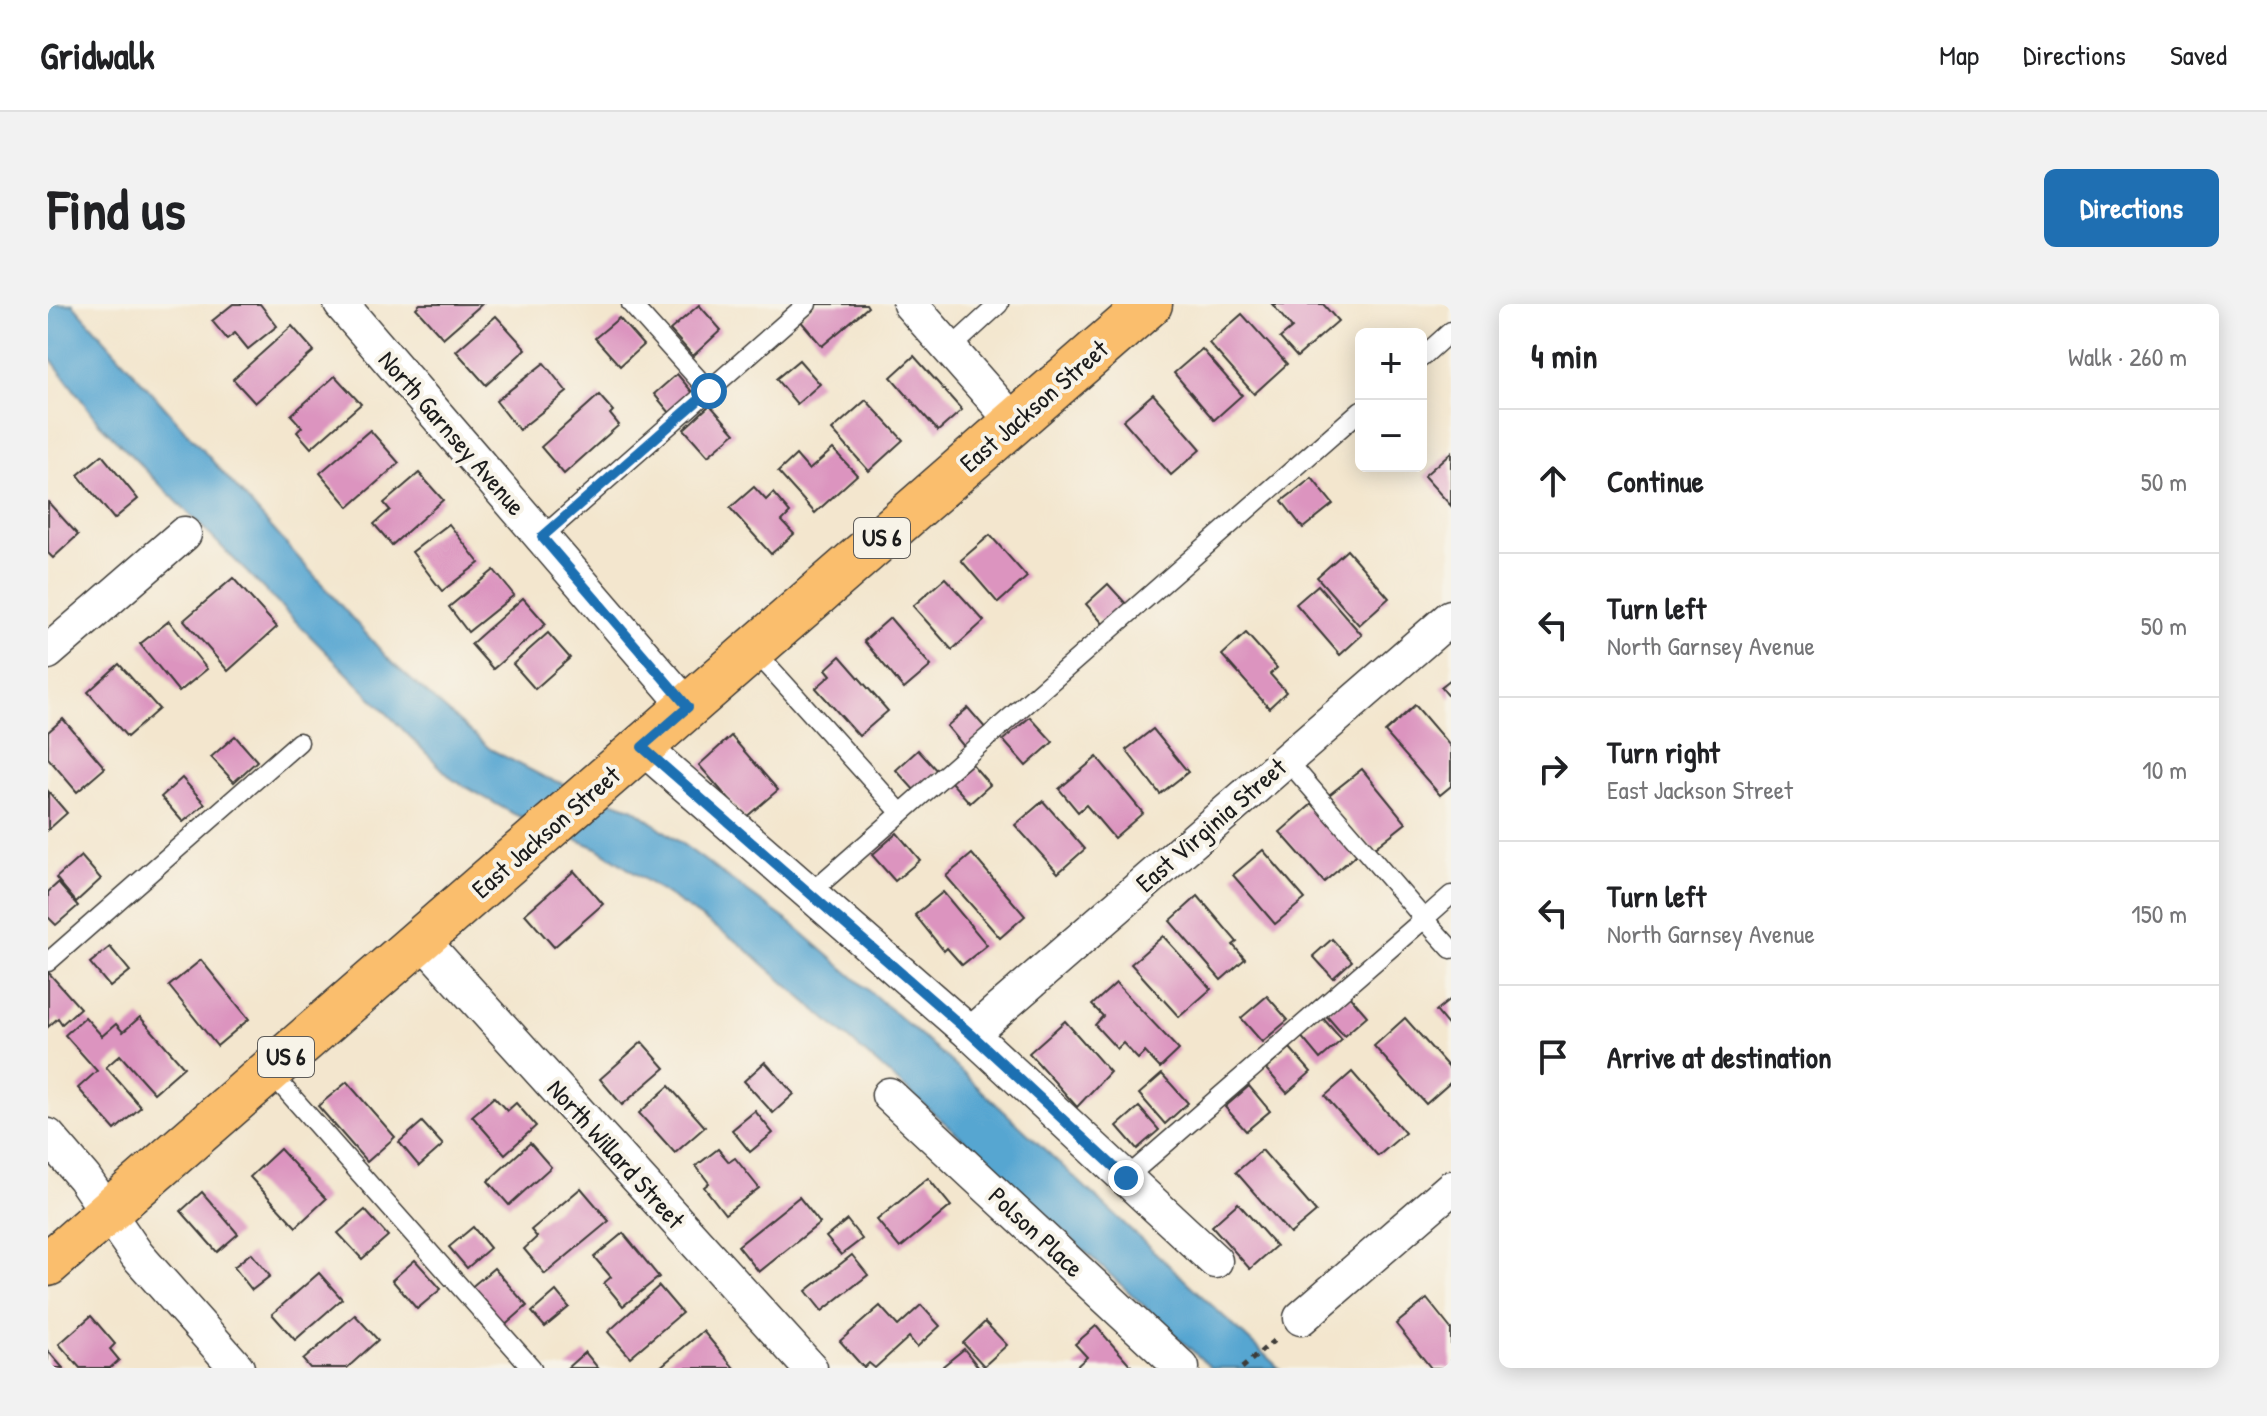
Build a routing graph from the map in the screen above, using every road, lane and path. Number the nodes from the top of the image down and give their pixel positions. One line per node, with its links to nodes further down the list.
1 (341, 304): 14 (street, North Garnsey Avenue)
2 (631, 304): 10 (lane)
3 (807, 304): 10 (lane)
4 (910, 304): 8 (street)
5 (999, 304): 8 (lane)
6 (1150, 304): 12 (main road, East Jackson Street / US 6)
7 (1451, 331): 9 (lane)
8 (950, 349): 12 (street)
9 (1427, 353)
10 (709, 391): 14 (lane)
11 (1355, 415): 22 (lane)
12 (1014, 422): 16 (main road, East Jackson Street / US 6)
13 (184, 534): 17 (street)
14 (542, 537): 18 (street, North Garnsey Avenue)
15 (1451, 617): 21 (street, East Virginia Street)
16 (754, 650): 18 (main road, East Jackson Street / US 6); 22 (lane)
17 (48, 652)
18 (688, 707): 20 (main road, East Jackson Street / US 6)
19 (299, 742): 28 (lane)
20 (628, 759): 23 (street); 26 (main road, East Jackson Street / US 6)
21 (1287, 760): 25 (lane); 29 (street, East Virginia Street)
22 (901, 813): 23 (lane)
23 (810, 893): 29 (street)
24 (1451, 895): 25 (lane)
25 (1424, 919): 27 (lane); 33 (lane)
26 (422, 940): 30 (main road, East Jackson Street / US 6); 41 (street, North Willard Street)
27 (1451, 949)
28 (48, 962)
29 (971, 1034): 33 (street)
30 (270, 1072): 35 (main road, East Jackson Street / US 6); 40 (lane)
31 (889, 1095): 42 (street, Polson Place)
32 (48, 1136): 35 (street)
33 (1126, 1178): 36 (street)
34 (1451, 1188): 38 (street)
35 (107, 1212): 37 (main road, East Jackson Street / US 6); 39 (street)
36 (1215, 1261)
37 (48, 1264)
38 (1301, 1318): 43 (path)
39 (237, 1368)
40 (532, 1368)
41 (810, 1368)
42 (1182, 1368)
43 (1242, 1368)

